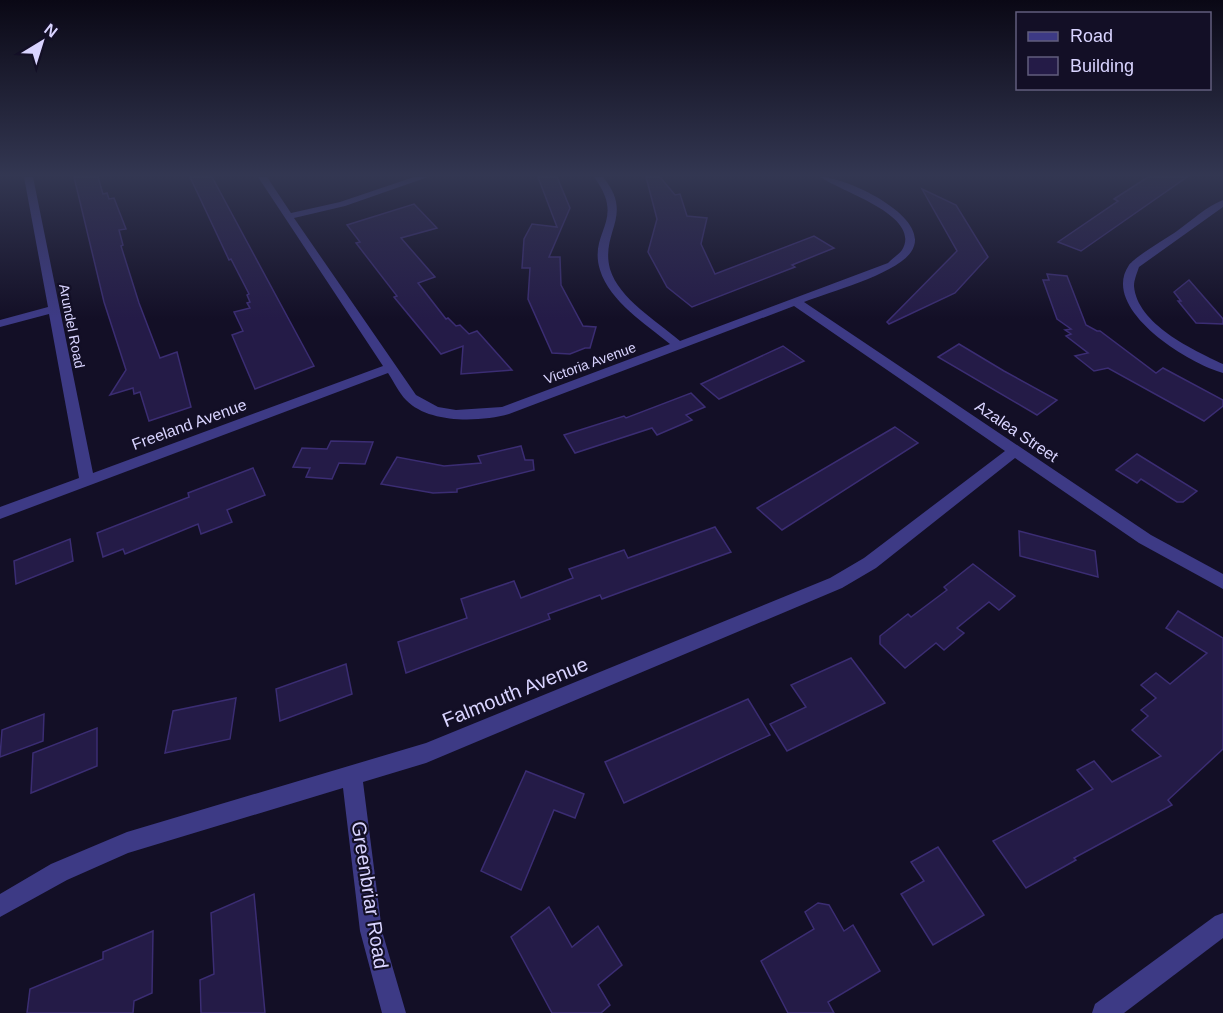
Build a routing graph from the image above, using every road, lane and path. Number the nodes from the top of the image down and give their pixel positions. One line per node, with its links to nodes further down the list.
1 (37, 224): 7 (street, Arundel Road)
2 (294, 224): 10 (street, Victoria Avenue)
3 (611, 224): 9 (street)
4 (905, 224): 6 (street, Victoria Avenue)
5 (1193, 224): 11 (street)
6 (796, 302): 9 (street, Victoria Avenue); 12 (street, Azalea Street)
7 (53, 309): 8 (street); 13 (street, Arundel Road)
8 (0, 324)
9 (679, 346): 10 (street, Victoria Avenue)
10 (390, 368): 13 (street, Freeland Avenue)
11 (1223, 369)
12 (1015, 451): 15 (street, Azalea Street); 16 (street, Falmouth Avenue)
13 (87, 480): 14 (street, Freeland Avenue)
14 (0, 513)
15 (1223, 582)
16 (352, 775): 17 (street, Falmouth Avenue); 19 (street, Greenbriar Road)
17 (0, 906)
18 (1223, 924): 20 (street)
19 (394, 1013)
20 (1104, 1013)

